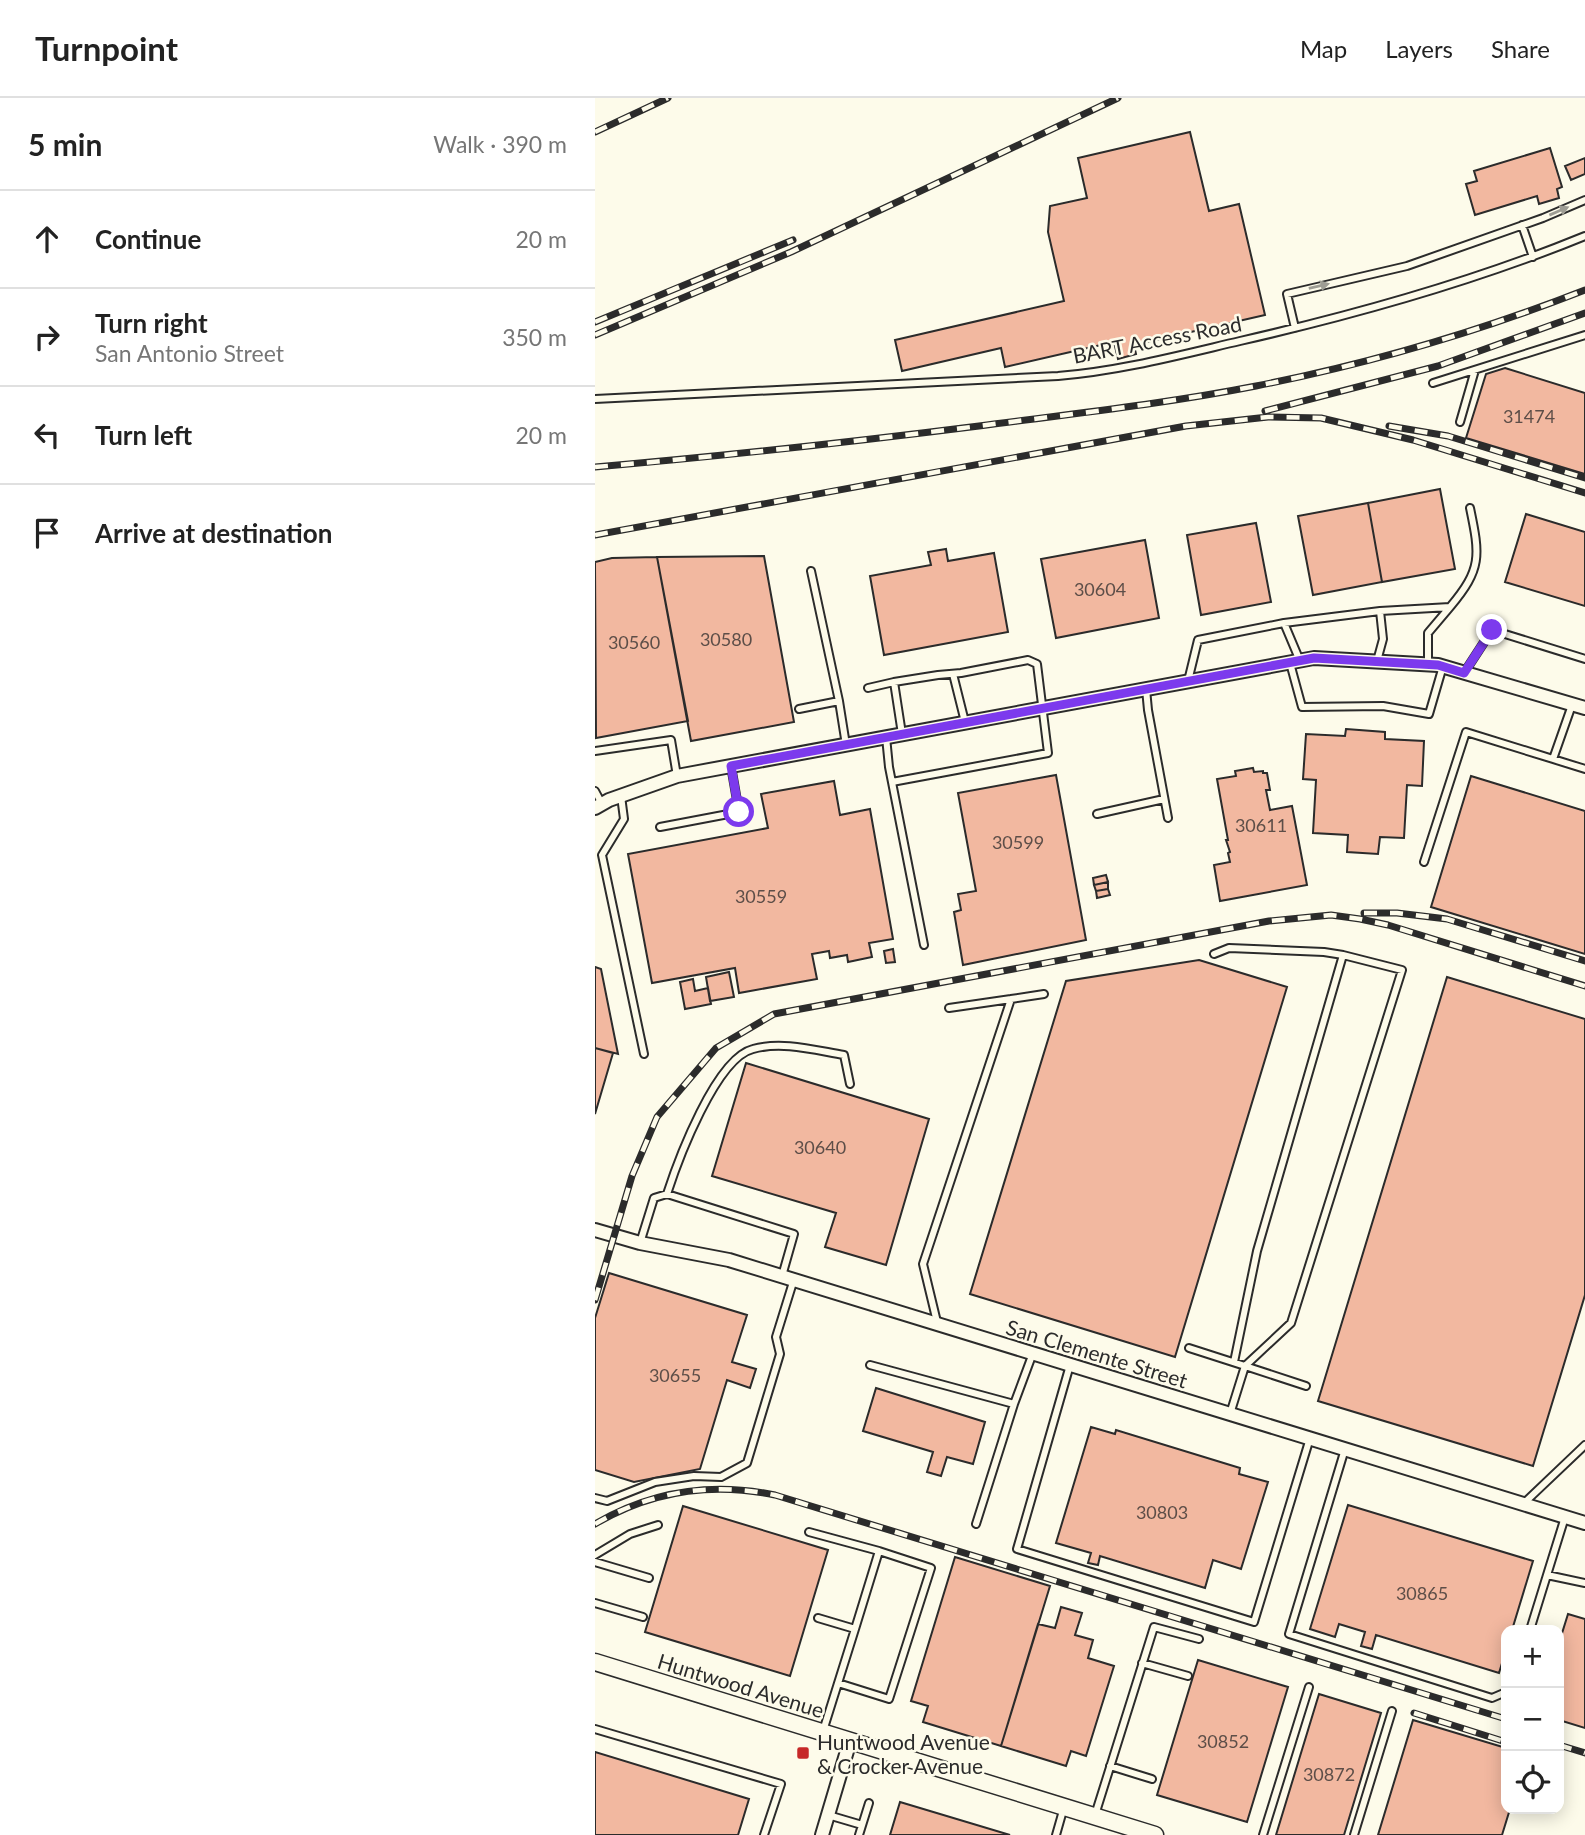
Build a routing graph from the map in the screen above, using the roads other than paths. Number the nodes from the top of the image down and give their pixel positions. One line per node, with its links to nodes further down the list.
1 (1585, 200): 2 (lane, one-way to 1)
2 (1522, 225): 4 (lane); 5 (lane, one-way to 2)
3 (1585, 236): 4 (lane, BART Access Road)
4 (1533, 257): 5 (lane, BART Access Road)
5 (1295, 328): 9 (lane, BART Access Road)
6 (1585, 335): 7 (lane)
7 (1475, 370): 8 (lane); 10 (lane)
8 (1433, 383)
9 (595, 399)
10 (1459, 422)
11 (1470, 509): 13 (lane)
12 (811, 571): 27 (lane)
13 (1450, 607): 14 (lane); 19 (lane)
14 (1380, 611): 15 (lane); 18 (lane)
15 (1283, 623): 17 (lane); 23 (lane)
16 (1585, 659): 21 (lane)
17 (1295, 662): 18 (street); 20 (lane); 23 (street)
18 (1377, 662): 19 (street)
19 (1428, 664): 20 (street)
20 (1443, 666): 21 (street)
21 (1464, 673): 28 (street)
22 (953, 674): 24 (lane); 31 (lane); 32 (lane)
23 (1188, 681): 26 (street)
24 (894, 682): 25 (lane); 33 (lane)
25 (868, 688)
26 (1146, 689): 31 (street); 44 (lane)
27 (839, 701): 30 (lane); 35 (lane)
28 (1572, 705): 29 (street); 37 (lane)
29 (1585, 708)
30 (799, 709)
31 (1041, 709): 32 (street); 41 (lane)
32 (965, 723): 33 (street)
33 (902, 734): 34 (street)
34 (886, 737): 35 (street); 41 (lane)
35 (846, 745): 38 (street)
36 (595, 751): 40 (lane)
37 (1553, 759): 39 (lane); 49 (lane)
38 (731, 766): 40 (street); 48 (lane)
39 (1585, 769)
40 (677, 776): 43 (street)
41 (892, 782): 50 (lane)
42 (595, 791): 45 (lane)
43 (621, 796): 45 (street); 56 (lane)
44 (1164, 799): 46 (lane); 47 (lane)
45 (599, 806)
46 (1097, 814)
47 (1168, 818)
48 (660, 827)
49 (1424, 862)
50 (924, 945)
51 (1213, 954): 52 (lane)
52 (1343, 955): 65 (lane); 68 (lane)
53 (1044, 994): 54 (lane)
54 (1011, 999): 55 (lane); 62 (lane)
55 (949, 1008)
56 (644, 1055)
57 (850, 1084): 58 (lane)
58 (667, 1194): 60 (lane); 61 (lane)
59 (595, 1230): 60 (street, San Clemente Street)
60 (640, 1243): 61 (street, San Clemente Street)
61 (788, 1278): 62 (street, San Clemente Street); 75 (lane)
62 (938, 1324): 64 (street, San Clemente Street)
63 (1189, 1348): 65 (lane)
64 (1033, 1353): 67 (street, San Clemente Street); 70 (lane)
65 (1234, 1362): 68 (lane)
66 (870, 1364): 70 (lane)
67 (1070, 1365): 71 (street, San Clemente Street); 72 (lane)
68 (1245, 1366): 69 (lane); 71 (lane)
69 (1306, 1386)
70 (1014, 1404): 79 (lane)
71 (1230, 1414): 72 (street, San Clemente Street)
72 (1310, 1438): 74 (street, San Clemente Street)
73 (1585, 1445): 76 (lane)
74 (1345, 1449): 76 (street, San Clemente Street); 99 (lane)
75 (595, 1498)
76 (1523, 1504): 77 (street, San Clemente Street)
77 (1565, 1517): 78 (street, San Clemente Street); 85 (lane)
78 (1585, 1523)
79 (976, 1524)
80 (658, 1525): 83 (lane)
81 (809, 1532): 82 (lane)
82 (879, 1551): 92 (lane); 97 (lane)
83 (595, 1555)
84 (595, 1562): 86 (lane)
85 (1547, 1575): 87 (lane); 91 (lane)
86 (649, 1578)
87 (1585, 1583)
88 (595, 1603): 89 (lane)
89 (643, 1616)
90 (818, 1618): 92 (lane)
91 (1532, 1625)
92 (855, 1629): 97 (lane)
93 (1199, 1639): 95 (lane)
94 (595, 1662): 102 (street, Huntwood Avenue)
95 (1142, 1663): 96 (lane); 104 (lane)
96 (1188, 1676)
97 (838, 1683): 102 (lane)
98 (1309, 1687): 116 (lane)
99 (1501, 1694)
100 (1392, 1711): 117 (lane)
101 (595, 1729): 111 (lane)
102 (823, 1733): 103 (street, Huntwood Avenue)
103 (851, 1741): 107 (street, Huntwood Avenue); 108 (street)
104 (1110, 1766): 105 (lane); 109 (lane)
105 (1152, 1779)
106 (869, 1802): 110 (lane)
107 (1064, 1807): 109 (street, Huntwood Avenue); 114 (lane)
108 (828, 1815): 110 (lane); 112 (street)
109 (1095, 1816): 115 (street, Huntwood Avenue)
110 (862, 1825): 113 (lane)
111 (764, 1835)
112 (822, 1835)
113 (859, 1835)
114 (1056, 1835)
115 (1155, 1835)
116 (1263, 1835)
117 (1354, 1835)

